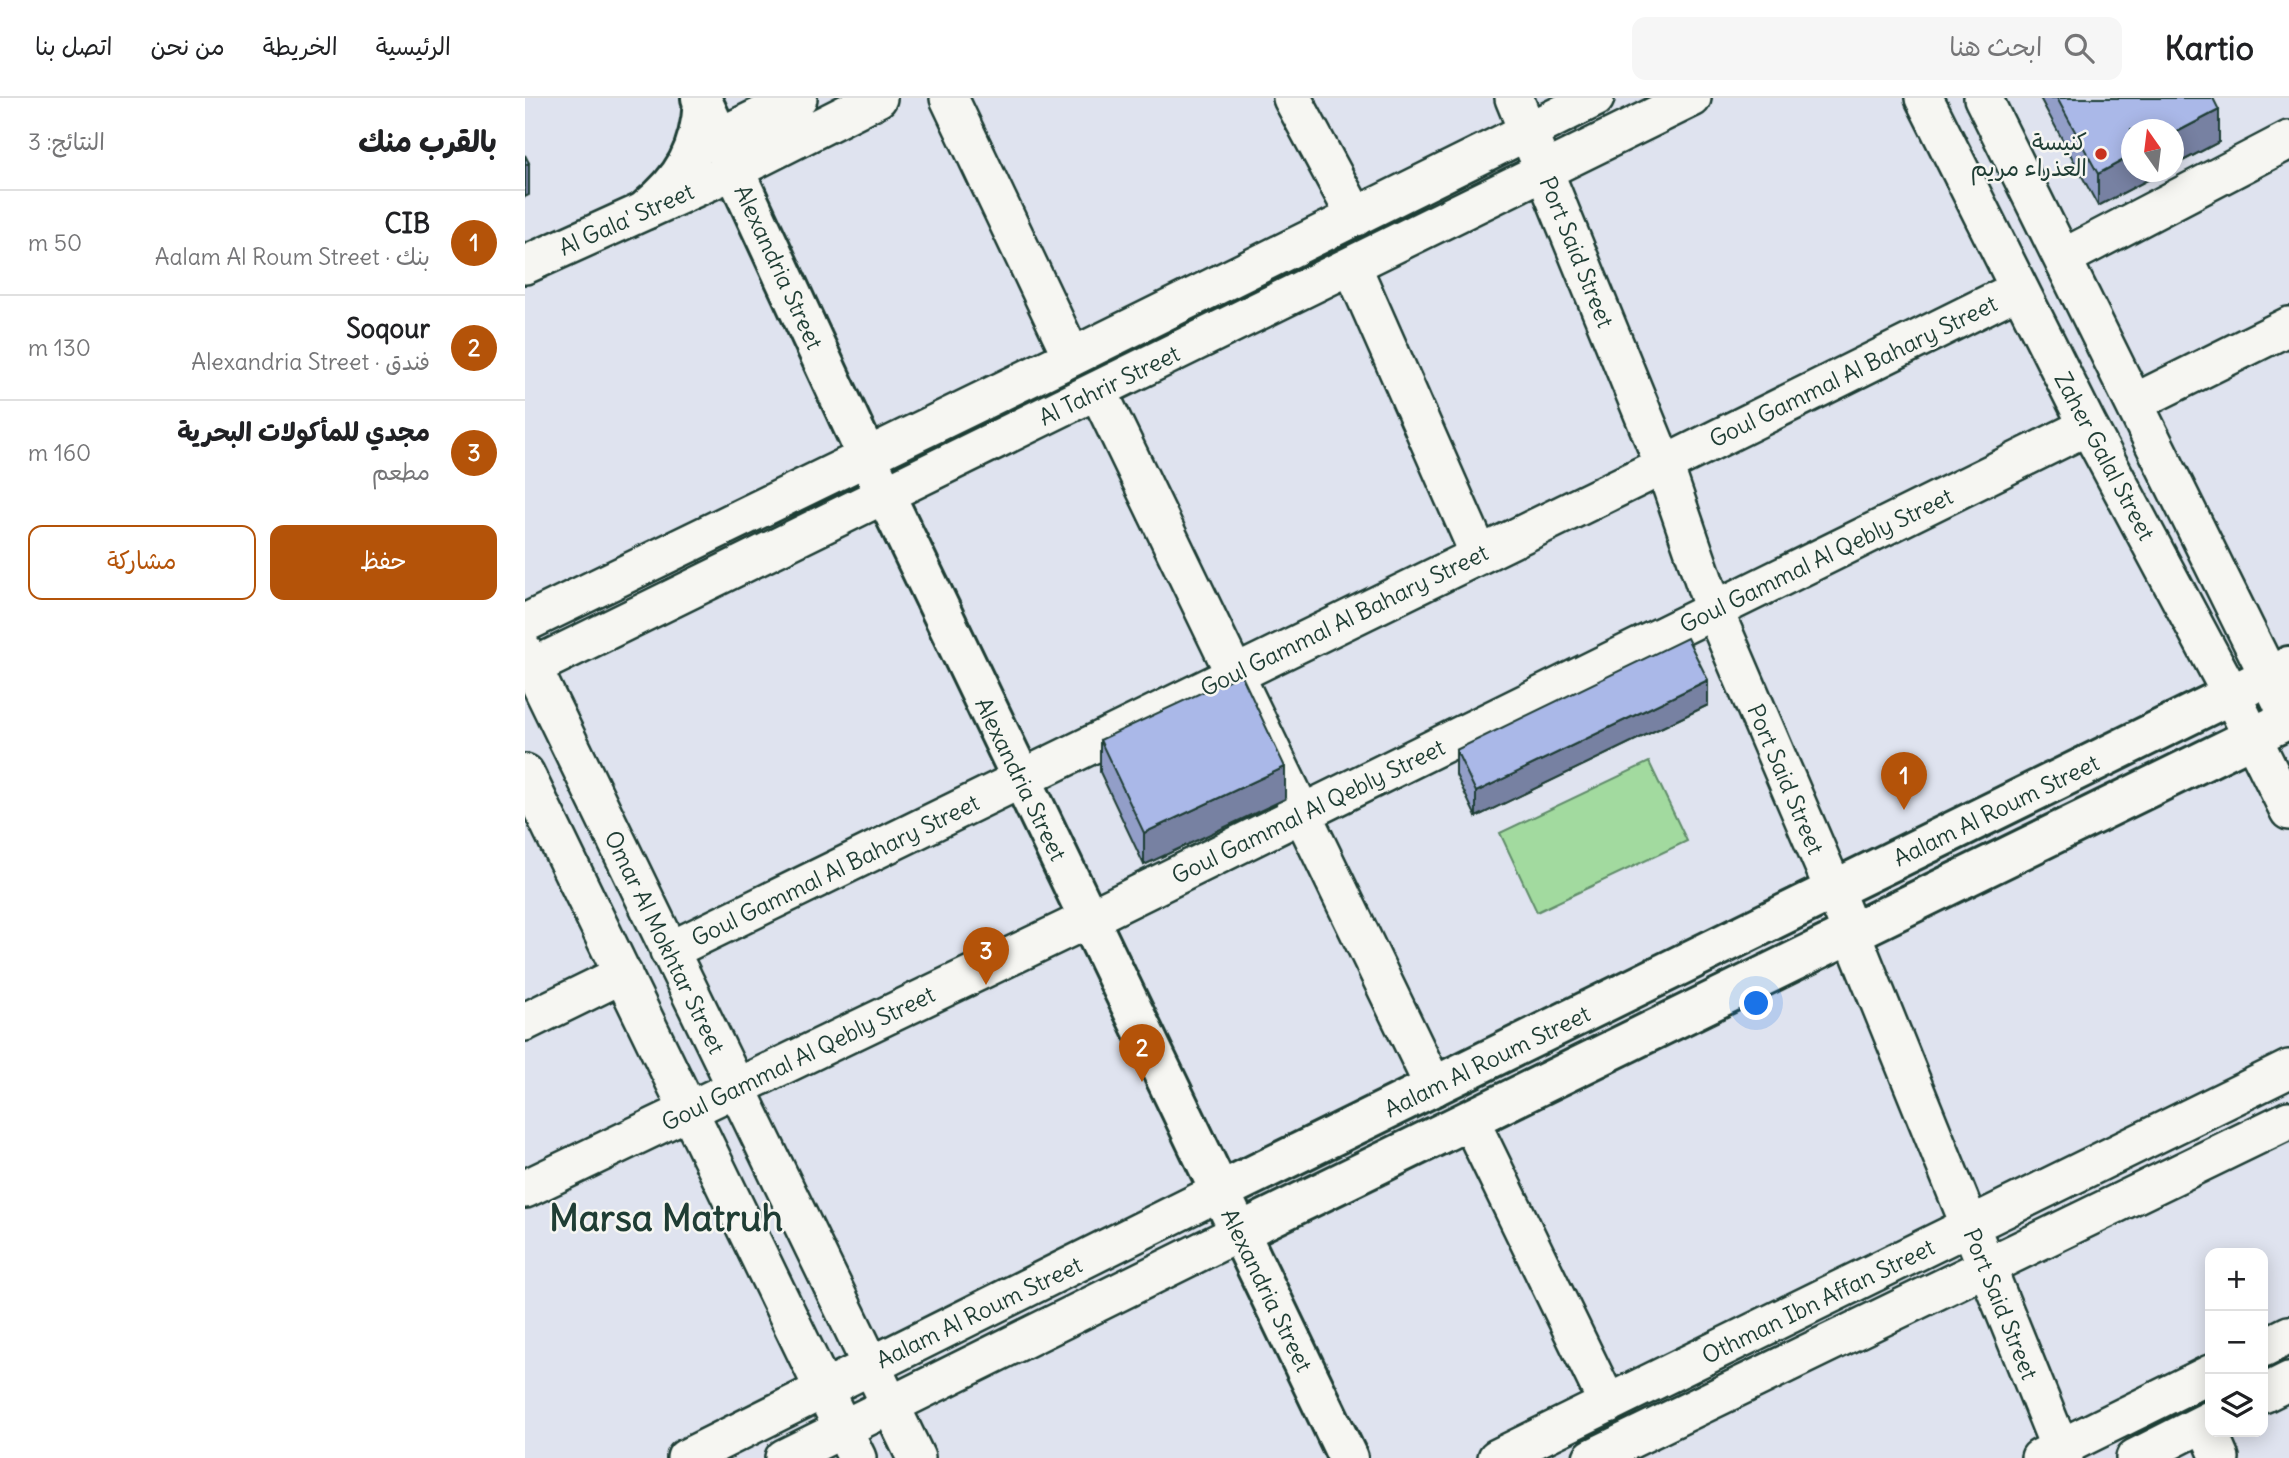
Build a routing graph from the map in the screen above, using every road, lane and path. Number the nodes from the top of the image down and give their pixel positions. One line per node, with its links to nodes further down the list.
1 (798, 98): 13 (street, Al Gala' Street)
2 (878, 98): 13 (street, Al Gala' Street)
3 (949, 98): 22 (street)
4 (1292, 98): 16 (street)
5 (1514, 98): 11 (street, Port Said Street)
6 (1595, 98): 11 (street, Al Tahrir Street)
7 (1692, 98): 14 (street, Al Tahrir Street)
8 (1924, 98): 20 (street, Zaher Galal Street)
9 (1983, 98): 17 (street, Zaher Galal Street)
10 (702, 100): 13 (street, Alexandria Street); 15 (street)
11 (1528, 131): 14 (street, Port Said Street); 16 (street, Al Tahrir Street)
12 (2289, 140): 17 (street)
13 (727, 154): 15 (street, Al Gala' Street); 26 (street, Alexandria Street)
14 (1545, 171): 19 (street, Al Tahrir Street); 27 (street, Port Said Street)
15 (647, 209): 18 (street, Al Gala' Street)
16 (1356, 217): 22 (street, Al Tahrir Street)
17 (2063, 258): 24 (street, Zaher Galal Street)
18 (525, 265)
19 (1352, 266): 23 (street, Al Tahrir Street); 29 (street)
20 (2019, 289): 25 (street, Zaher Galal Street); 27 (street, Goul Gammal Al Bahary Street)
21 (2289, 326): 24 (street)
22 (1072, 357): 26 (street, Al Tahrir Street)
23 (1098, 391): 28 (street, Al Tahrir Street); 34 (street)
24 (2134, 403): 33 (street, Zaher Galal Street)
25 (2088, 426): 30 (street, Goul Gammal Al Qebly Street); 35 (street, Zaher Galal Street)
26 (867, 457): 28 (street, Alexandria Street); 31 (street, Al Tahrir Street)
27 (1664, 466): 29 (street, Goul Gammal Al Bahary Street); 30 (street, Port Said Street)
28 (885, 495): 32 (street, Al Tahrir Street); 39 (street, Alexandria Street)
29 (1479, 554): 34 (street, Goul Gammal Al Bahary Street)
30 (1714, 610): 41 (street, Goul Gammal Al Qebly Street); 42 (street, Port Said Street)
31 (525, 623)
32 (528, 664): 45 (street, Omar Al Mokhtar Street)
33 (2279, 671): 35 (street, Aalam Al Roum Street); 36 (street, Zaher Galal Street)
34 (1233, 674): 39 (street, Goul Gammal Al Bahary Street); 41 (street)
35 (2231, 694): 37 (street, Zaher Galal Street); 42 (street, Aalam Al Roum Street)
36 (2289, 718): 37 (street, Aalam Al Roum Street)
37 (2252, 738): 40 (street, Zaher Galal Street); 44 (street, Aalam Al Roum Street)
38 (525, 773): 46 (street)
39 (1021, 779): 43 (street, Alexandria Street); 45 (street, Goul Gammal Al Bahary Street)
40 (2289, 811)
41 (1303, 813): 43 (street, Goul Gammal Al Qebly Street); 49 (street)
42 (1834, 890): 44 (street, Port Said Street); 49 (street, Aalam Al Roum Street)
43 (1088, 919): 50 (street, Goul Gammal Al Qebly Street); 55 (street, Alexandria Street)
44 (1851, 932): 52 (street, Aalam Al Roum Street); 56 (street, Port Said Street)
45 (669, 951): 50 (street, Omar Al Mokhtar Street)
46 (622, 974): 47 (street); 51 (street)
47 (525, 1022)
48 (2289, 1069): 56 (street, Othman Ibn Affan Street)
49 (1434, 1087): 55 (street, Aalam Al Roum Street)
50 (735, 1088): 51 (street, Goul Gammal Al Qebly Street); 61 (street, Omar Al Mokhtar Street)
51 (689, 1111): 54 (street, Goul Gammal Al Qebly Street); 64 (street)
52 (1470, 1120): 57 (street, Aalam Al Roum Street); 66 (street)
53 (2289, 1120): 58 (street, Othman Ibn Affan Street)
54 (525, 1189)
55 (1219, 1192): 57 (street, Alexandria Street); 61 (street, Aalam Al Roum Street)
56 (1969, 1227): 58 (street, Port Said Street); 66 (street, Othman Ibn Affan Street)
57 (1240, 1232): 67 (street, Aalam Al Roum Street); 75 (street, Alexandria Street)
58 (1985, 1267): 71 (street, Port Said Street); 77 (street, Othman Ibn Affan Street)
59 (2289, 1335): 60 (street)
60 (2268, 1346)
61 (871, 1366): 64 (street, Aalam Al Roum Street); 67 (street, Omar Al Mokhtar Street)
62 (2205, 1377): 71 (street)
63 (2289, 1381): 65 (street)
64 (824, 1390): 70 (street); 72 (street, Aalam Al Roum Street)
65 (2268, 1392)
66 (1608, 1404): 76 (street, Othman Ibn Affan Street)
67 (890, 1406): 70 (street, Aalam Al Roum Street); 74 (street, Omar Al Mokhtar Street)
68 (2205, 1423): 78 (street)
69 (2212, 1437): 79 (street)
70 (850, 1443): 73 (street, Aalam Al Roum Street)
71 (2055, 1455)
72 (686, 1458)
73 (784, 1458)
74 (916, 1458)
75 (1348, 1458)
76 (1497, 1458)
77 (1592, 1458)
78 (2134, 1458)
79 (2220, 1458)

